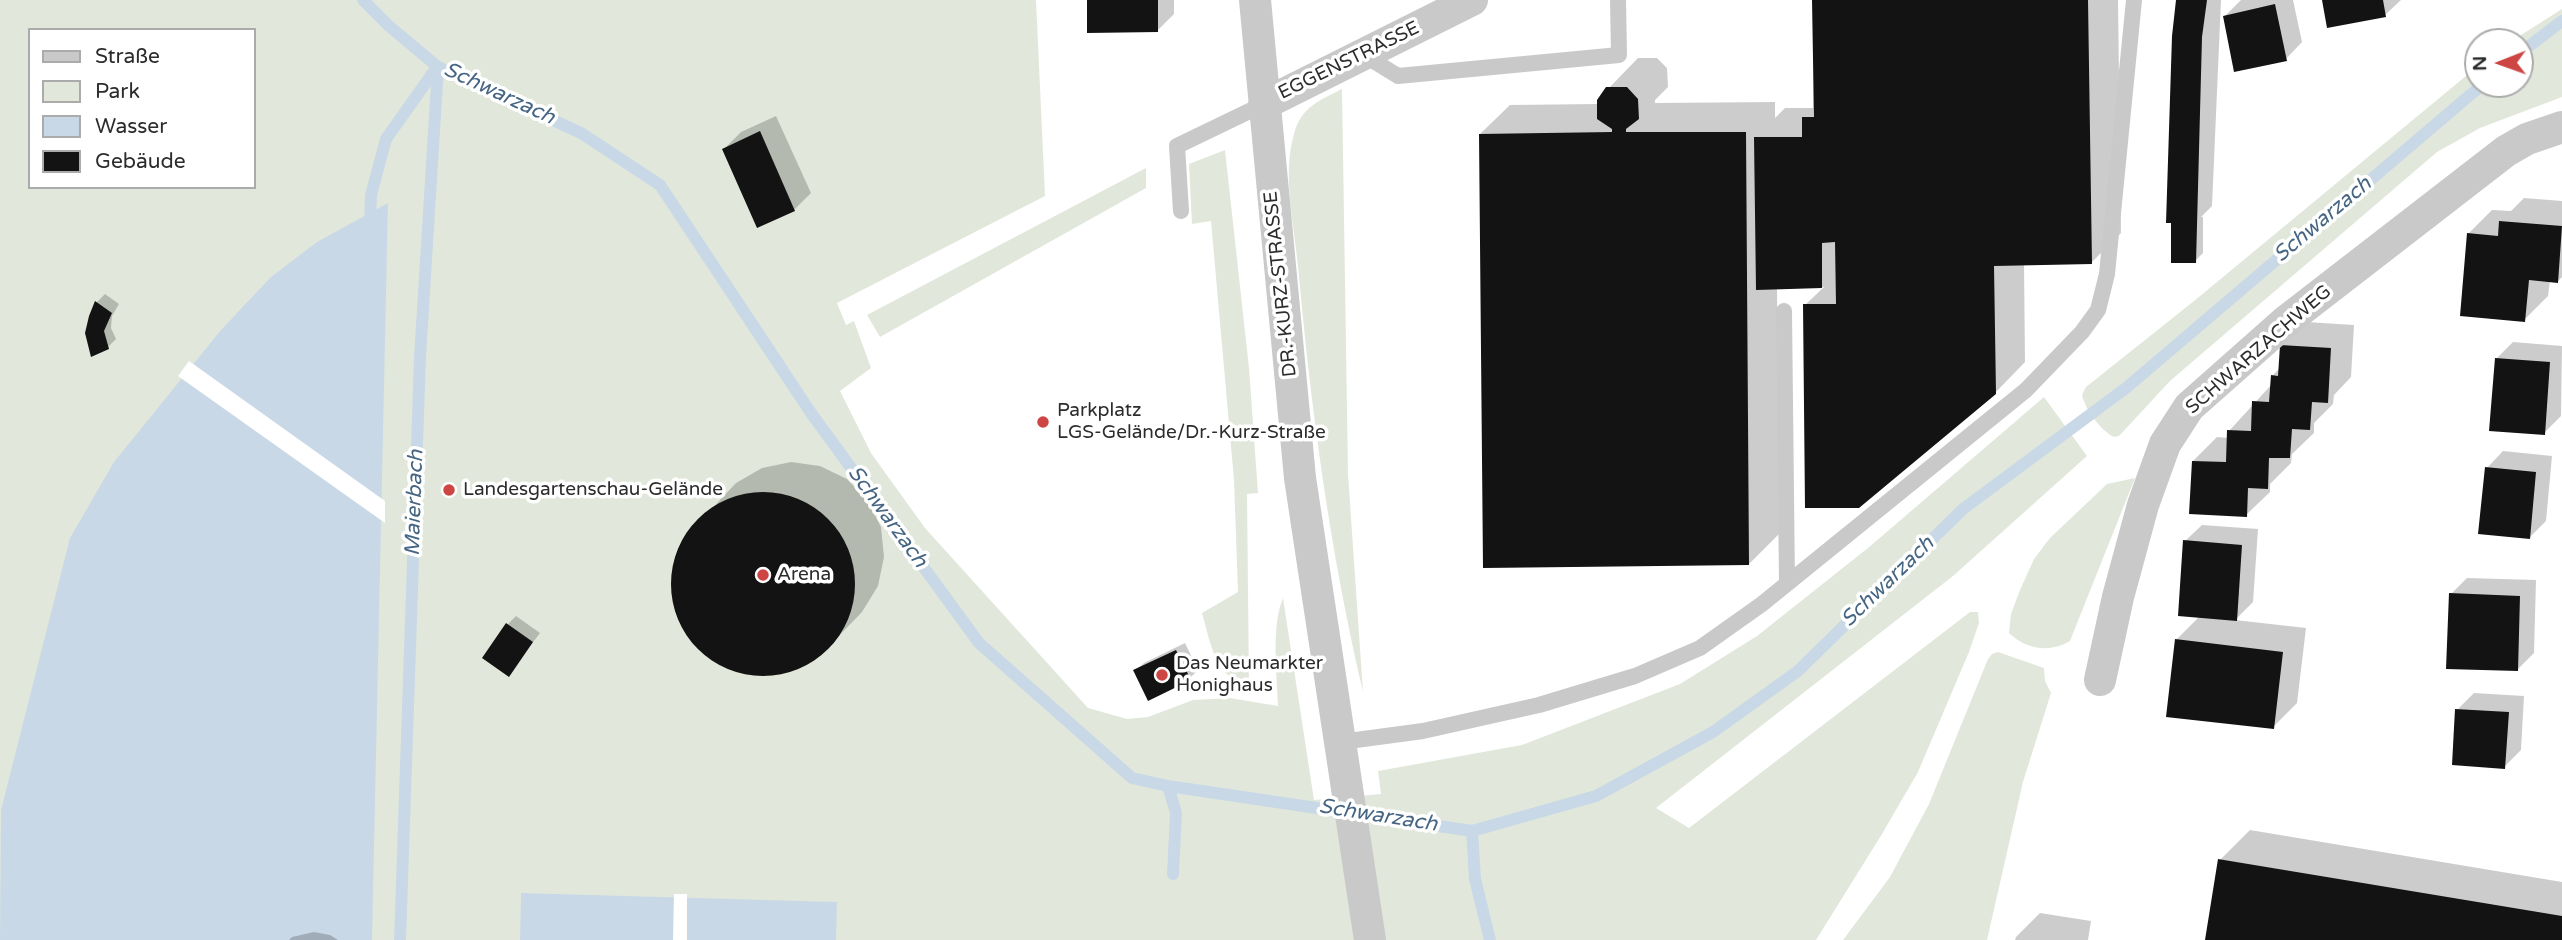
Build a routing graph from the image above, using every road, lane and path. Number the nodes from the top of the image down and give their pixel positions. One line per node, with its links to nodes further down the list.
1 (1255, 0): 6 (street, DR.-KURZ-STRASSE)
2 (1472, 0): 5 (street, EGGENSTRASSE)
3 (1618, 0): 5 (lane)
4 (2134, 0): 10 (lane)
5 (1364, 55): 6 (street, EGGENSTRASSE)
6 (1264, 104): 8 (lane); 12 (street, DR.-KURZ-STRASSE)
7 (2562, 127): 11 (street, SCHWARZACHWEG)
8 (1181, 211)
9 (1784, 311): 10 (lane)
10 (1787, 584): 12 (lane)
11 (2100, 680)
12 (1341, 742): 13 (street, DR.-KURZ-STRASSE)
13 (1370, 940)

